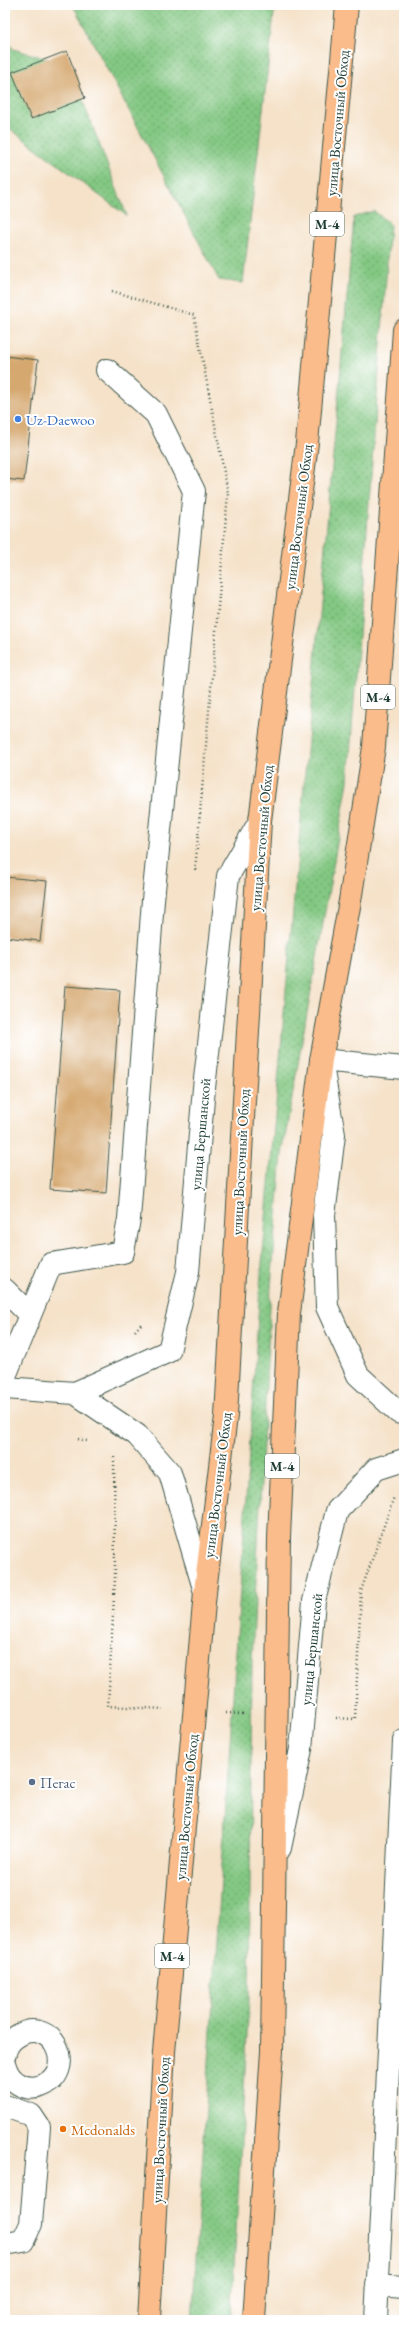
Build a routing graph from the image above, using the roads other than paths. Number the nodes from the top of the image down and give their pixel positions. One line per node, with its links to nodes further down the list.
1 (347, 5): 5 (highway, улица Восточный Обход / М-4)
2 (404, 330): 3 (highway, М-4)
3 (402, 367): 6 (highway, М-4)
4 (107, 370): 9 (street)
5 (260, 821): 12 (street, улица Бершанской); 15 (highway, улица Восточный Обход / М-4)
6 (321, 1060): 7 (street); 13 (street); 17 (highway, М-4)
7 (404, 1068)
8 (5, 1290): 9 (street)
9 (30, 1315): 10 (street)
10 (5, 1376)
11 (5, 1388): 12 (street, улица Бершанской)
12 (75, 1393): 15 (street)
13 (404, 1414)
14 (404, 1460): 17 (street, улица Бершанской)
15 (205, 1592): 25 (highway, улица Восточный Обход / М-4)
16 (404, 1741): 23 (street)
17 (274, 1874): 26 (highway, М-4)
18 (5, 2054): 20 (street)
19 (5, 2066): 20 (street)
20 (22, 2086): 21 (street)
21 (9, 2107): 22 (street)
22 (5, 2244)
23 (377, 2285): 24 (street); 27 (street)
24 (404, 2287)
25 (149, 2320)
26 (254, 2320)
27 (376, 2320)

